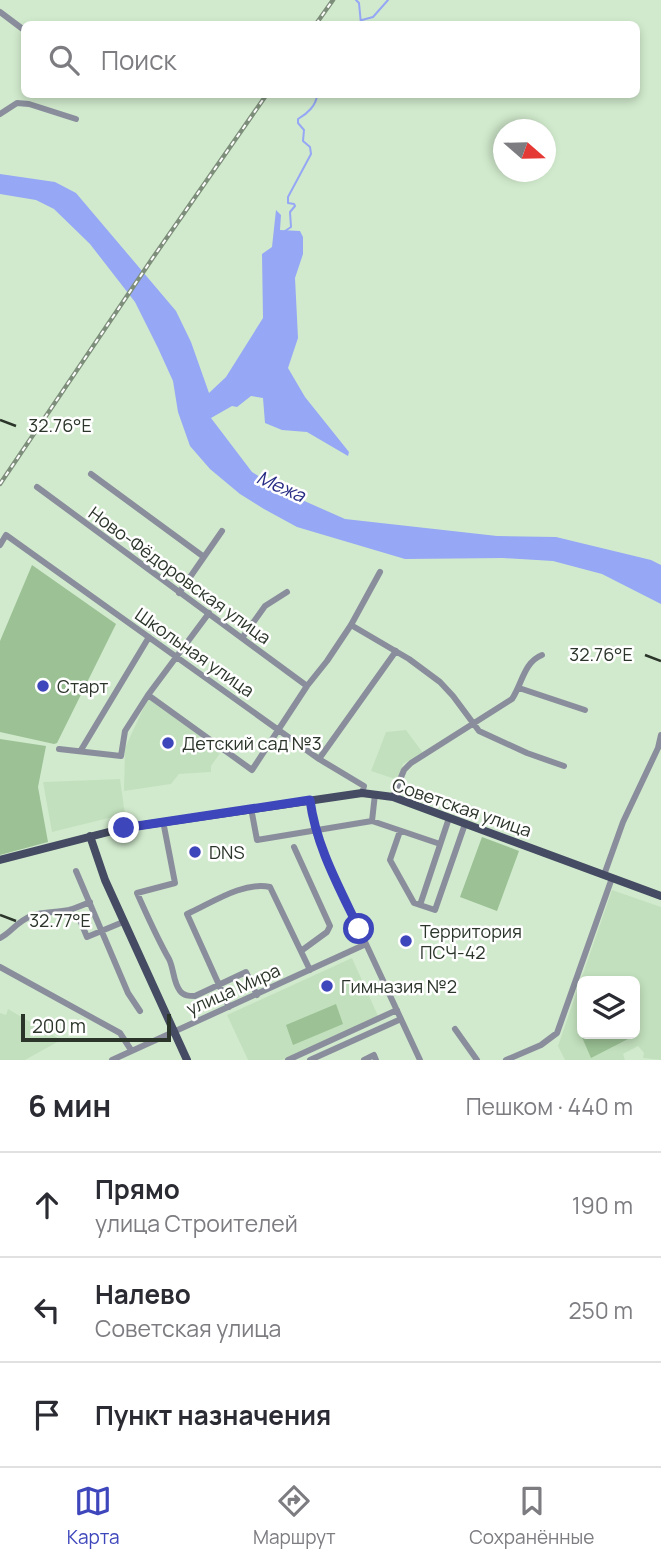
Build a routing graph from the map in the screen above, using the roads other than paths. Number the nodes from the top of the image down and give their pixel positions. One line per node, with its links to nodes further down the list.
1 (0, 12): 2 (street)
2 (21, 28)
3 (0, 114): 4 (street)
4 (76, 119)
5 (91, 474): 9 (street)
6 (37, 487): 12 (street, Ново-Фёдоровская улица)
7 (222, 531): 9 (street)
8 (0, 545): 15 (street, Школьная улица)
9 (204, 557): 12 (street)
10 (380, 572): 14 (street)
11 (287, 592): 16 (street)
12 (179, 593): 13 (street, Ново-Фёдоровская улица)
13 (209, 613): 16 (street, Ново-Фёдоровская улица); 19 (street)
14 (351, 625): 17 (street); 20 (street)
15 (149, 637): 19 (street, Школьная улица); 28 (street)
16 (242, 638): 20 (street, Ново-Фёдоровская улица)
17 (396, 652): 24 (street); 29 (street)
18 (542, 655): 21 (street)
19 (177, 657): 22 (street); 25 (street, Школьная улица)
20 (307, 686): 25 (street)
21 (519, 688): 23 (street); 24 (street)
22 (148, 695): 25 (street); 28 (street)
23 (585, 710)
24 (473, 724): 30 (street); 33 (street)
25 (279, 729): 29 (street, Школьная улица)
26 (661, 735): 47 (street)
27 (59, 749): 28 (street)
28 (81, 750)
29 (319, 759): 31 (street, Школьная улица)
30 (564, 766)
31 (362, 793): 32 (main road, Советская улица); 34 (main road, Советская улица)
32 (375, 794): 33 (main road, Советская улица); 38 (street)
33 (393, 797): 36 (main road, Советская улица)
34 (310, 800): 35 (main road, Советская улица); 40 (street)
35 (251, 808): 37 (main road, Советская улица); 40 (street)
36 (449, 818): 39 (main road, Советская улица); 43 (street)
37 (163, 821): 42 (main road, Советская улица); 59 (street)
38 (372, 821): 40 (street); 41 (street)
39 (466, 824): 47 (main road, Советская улица); 50 (street)
40 (315, 830): 55 (street)
41 (400, 831): 43 (street); 50 (street)
42 (90, 836): 45 (main road, Советская улица); 52 (main road)
43 (440, 845): 50 (street)
44 (294, 847): 56 (street)
45 (0, 860)
46 (76, 871): 49 (street)
47 (608, 876): 48 (main road, Советская улица); 76 (street)
48 (661, 896)
49 (90, 902): 53 (street); 54 (street)
50 (420, 905)
51 (80, 919): 53 (street)
52 (123, 922): 53 (street); 65 (main road)
53 (102, 930): 63 (street)
54 (0, 938)
55 (366, 944): 58 (street, улица Мира); 62 (street)
56 (301, 951): 58 (street); 59 (street)
57 (0, 967): 67 (street)
58 (310, 970): 60 (street, улица Мира)
59 (219, 985): 60 (street); 61 (street)
60 (257, 995): 61 (street, улица Мира)
61 (229, 1006): 65 (street, улица Мира)
62 (397, 1010): 64 (street); 70 (street)
63 (140, 1012)
64 (401, 1019): 71 (street); 74 (street)
65 (173, 1030): 67 (street, улица Мира); 69 (main road)
66 (455, 1030): 75 (street)
67 (131, 1050): 68 (street, улица Мира)
68 (112, 1060)
69 (187, 1060)
70 (288, 1060)
71 (310, 1060)
72 (364, 1060): 73 (street)
73 (376, 1060)
74 (420, 1060)
75 (477, 1060)
76 (506, 1060)

